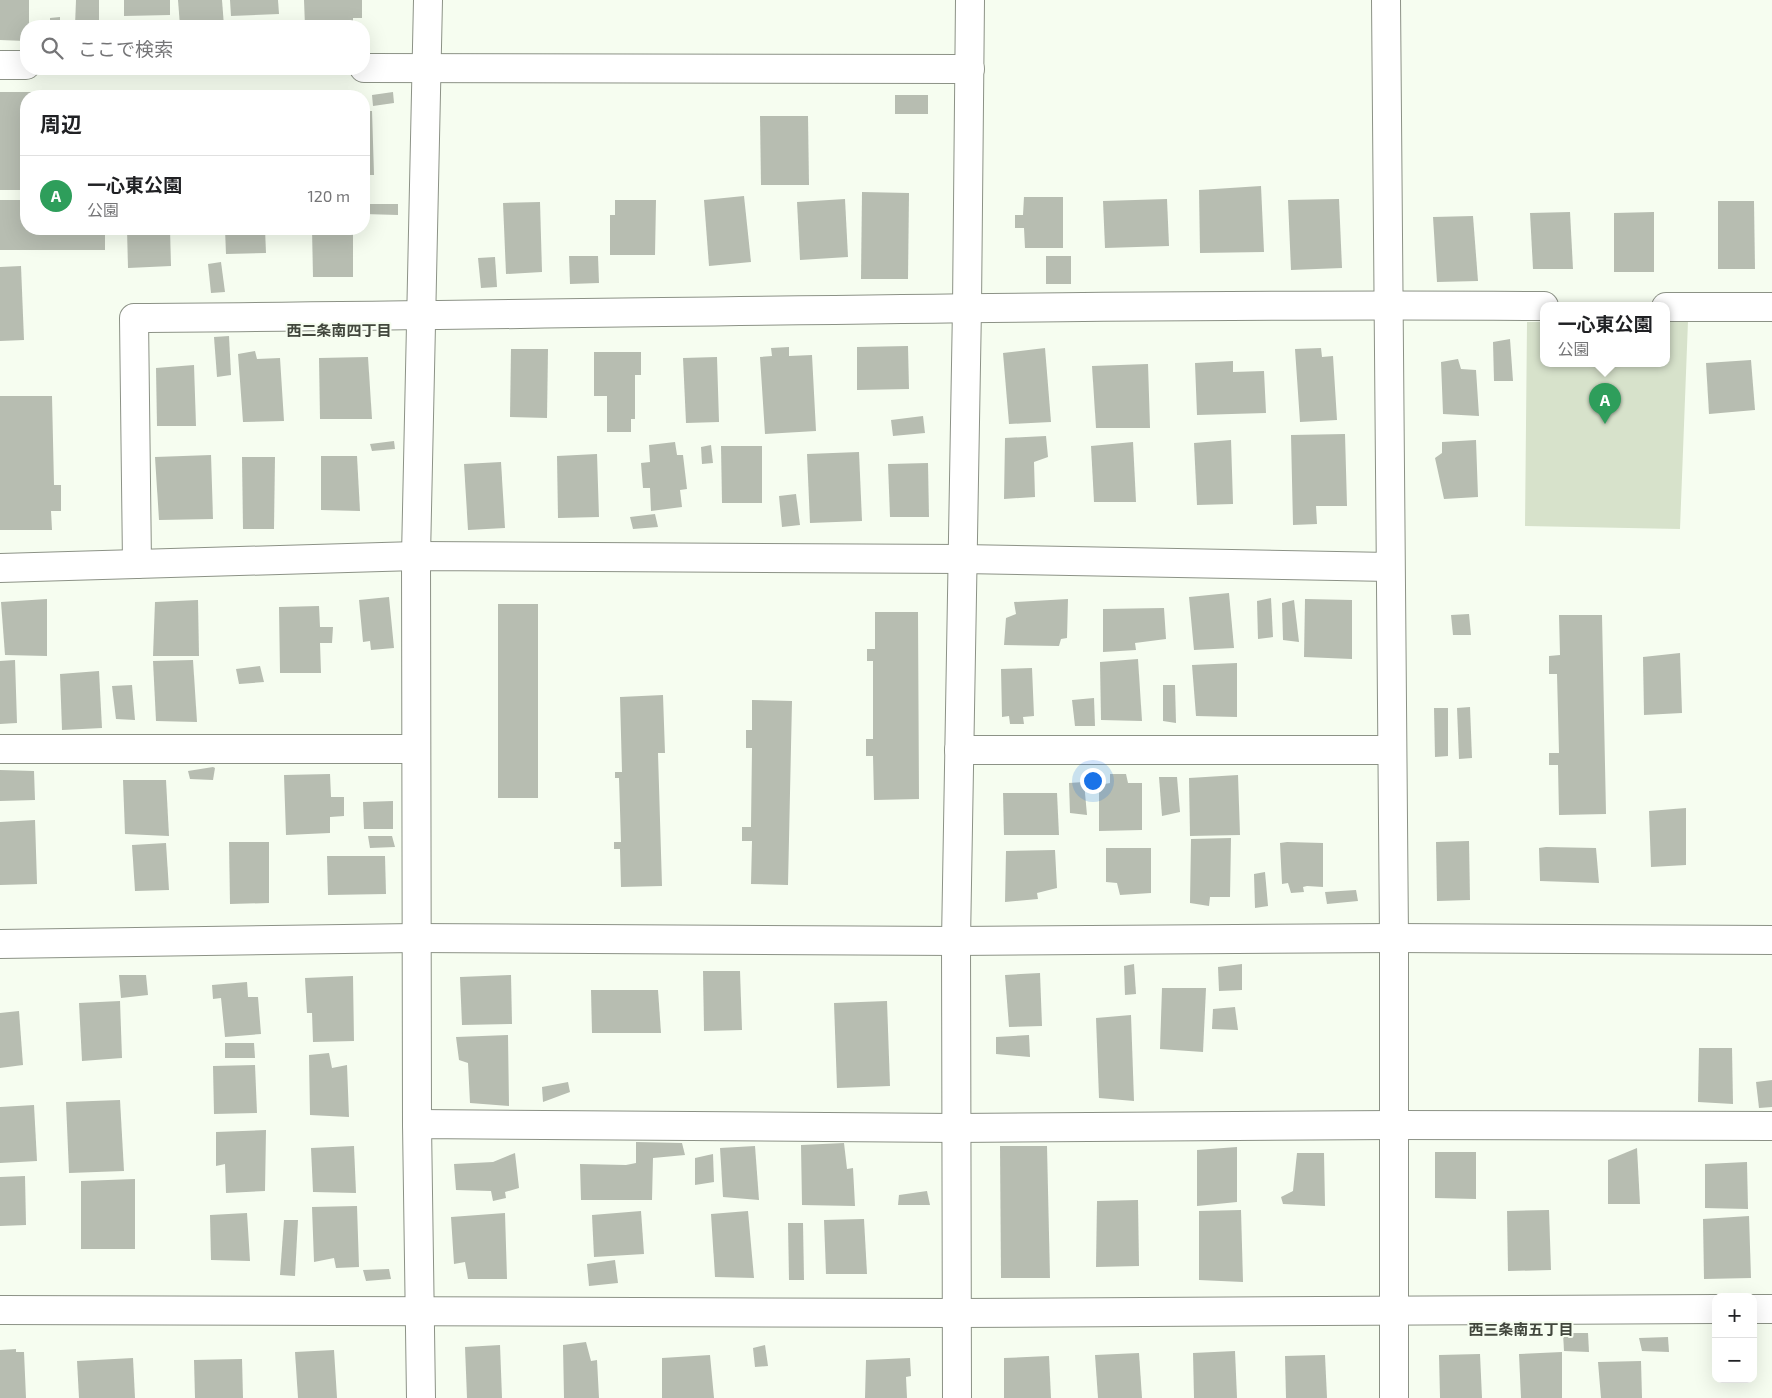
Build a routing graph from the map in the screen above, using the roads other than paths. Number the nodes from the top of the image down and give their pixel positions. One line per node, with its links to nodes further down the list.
1 (428, 0): 7 (street)
2 (970, 0): 8 (street)
3 (1386, 0): 9 (street)
4 (0, 65): 5 (street)
5 (20, 65)
6 (370, 68): 7 (street)
7 (426, 69): 8 (street); 14 (street)
8 (970, 69): 12 (street)
9 (1390, 305): 10 (street); 12 (street); 18 (street)
10 (1540, 306)
11 (1670, 306): 13 (street)
12 (968, 307): 14 (street); 16 (street)
13 (1772, 307)
14 (421, 316): 15 (street); 17 (street)
15 (416, 556): 16 (street); 17 (street); 21 (street)
16 (962, 559): 18 (street); 22 (street)
17 (137, 564): 19 (street)
18 (1390, 567): 23 (street)
19 (0, 568)
20 (0, 749): 21 (street)
21 (416, 749): 24 (street)
22 (959, 750): 23 (street); 26 (street)
23 (1392, 750): 25 (street)
24 (415, 938): 26 (street); 28 (street); 29 (street)
25 (1394, 938): 26 (street); 27 (street); 30 (street)
26 (956, 940): 32 (street)
27 (1772, 940)
28 (0, 944)
29 (417, 1124): 32 (street); 37 (street)
30 (1393, 1125): 31 (street); 32 (street); 38 (street)
31 (1772, 1126)
32 (956, 1128): 39 (street)
33 (1712, 1309): 38 (street)
34 (1757, 1309): 35 (street)
35 (1772, 1309)
36 (0, 1310): 37 (street)
37 (419, 1311): 39 (street); 40 (street)
38 (1393, 1311): 39 (street); 42 (street)
39 (957, 1313): 41 (street)
40 (421, 1398)
41 (957, 1398)
42 (1394, 1398)

